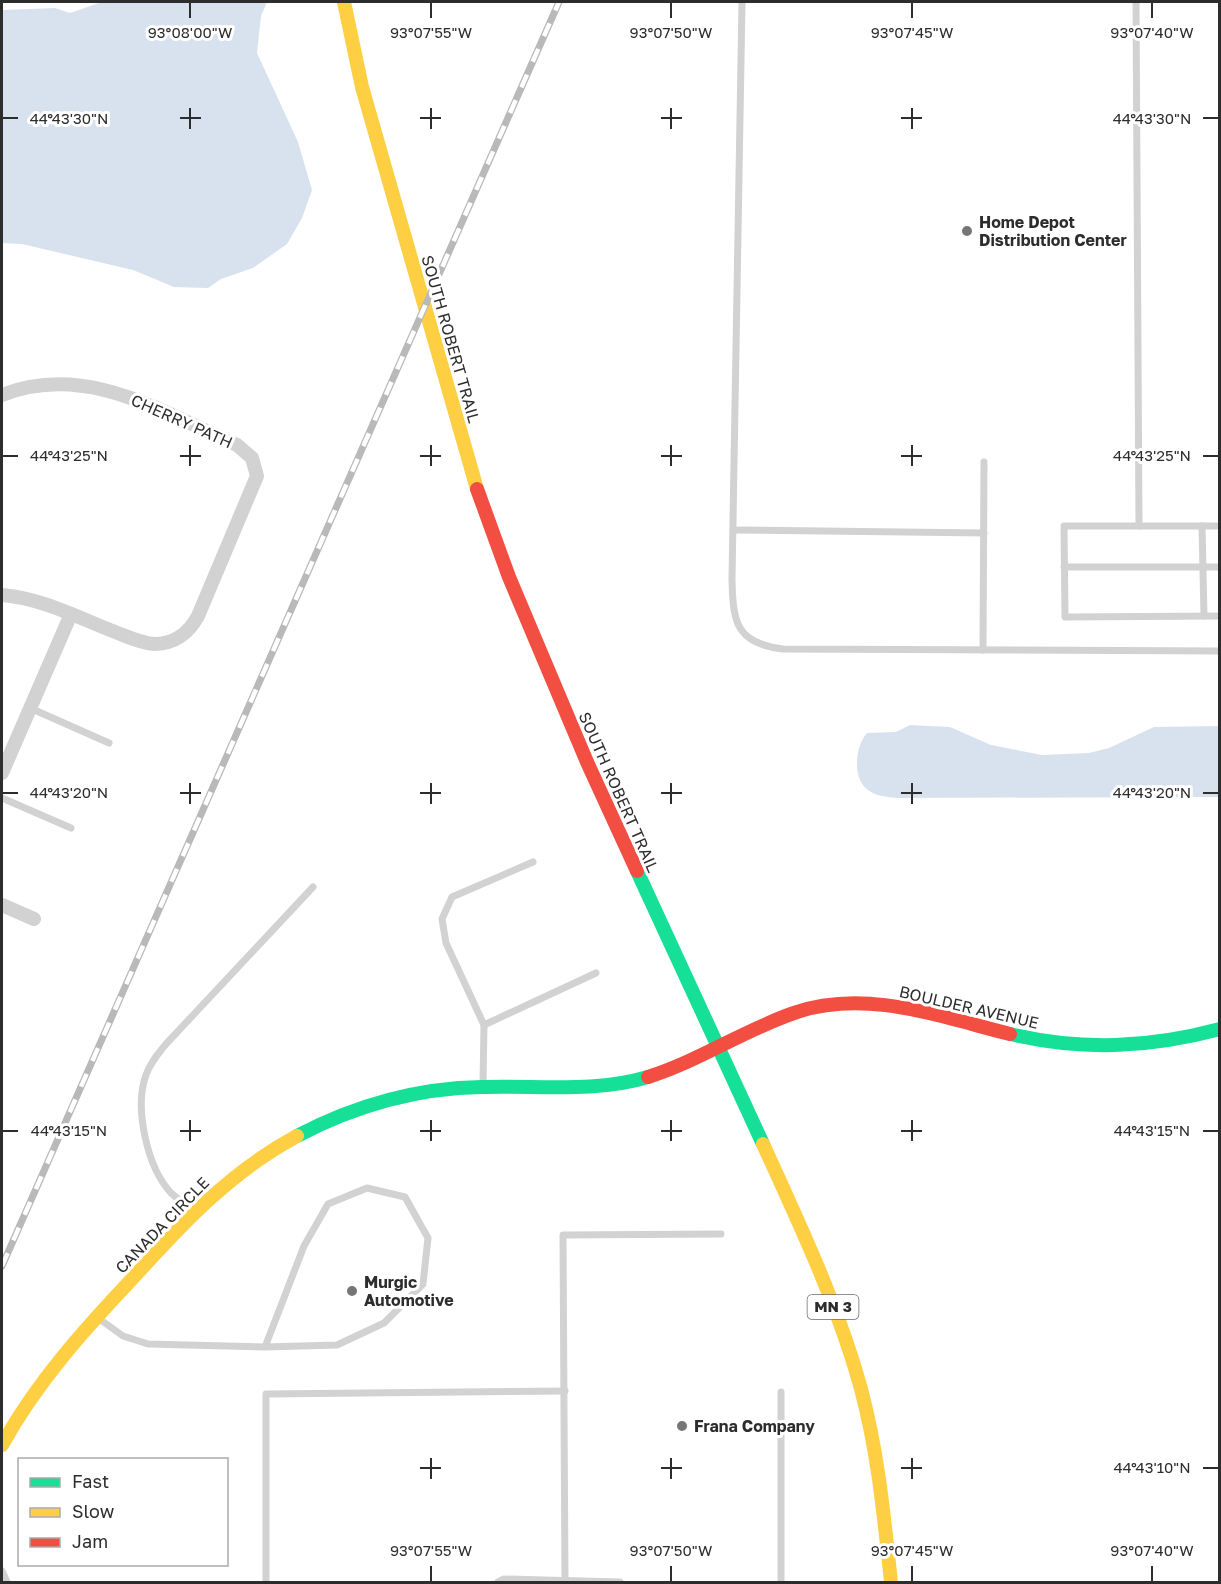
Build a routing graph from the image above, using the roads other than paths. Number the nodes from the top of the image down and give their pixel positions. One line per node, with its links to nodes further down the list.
1 (344, 2): 32 (main road, SOUTH ROBERT TRAIL / MN 3)
2 (742, 2): 9 (lane)
3 (1136, 2): 6 (lane)
4 (2, 395): 15 (street, CHERRY PATH)
5 (984, 462): 10 (lane)
6 (1138, 526): 7 (lane); 11 (lane)
7 (1202, 526): 8 (lane); 12 (lane)
8 (1220, 526)
9 (733, 530): 10 (lane); 18 (lane)
10 (984, 533): 18 (lane)
11 (1064, 567): 12 (lane); 16 (lane)
12 (1203, 567): 13 (lane); 16 (lane)
13 (1220, 567)
14 (2, 595): 15 (street)
15 (71, 615): 20 (street)
16 (1204, 616): 17 (lane)
17 (1220, 616)
18 (983, 650): 19 (lane)
19 (1220, 651)
20 (30, 708): 21 (lane); 22 (street)
21 (109, 743)
22 (2, 773)
23 (2, 798): 24 (lane)
24 (71, 828)
25 (533, 862): 30 (lane)
26 (313, 887): 34 (lane)
27 (2, 905): 28 (street)
28 (34, 919)
29 (596, 973): 30 (lane)
30 (484, 1024): 33 (lane)
31 (1220, 1029): 32 (main road, BOULDER AVENUE)
32 (718, 1049): 33 (main road, CANADA CIRCLE); 48 (main road, SOUTH ROBERT TRAIL / MN 3)
33 (483, 1087): 34 (main road, CANADA CIRCLE)
34 (194, 1212): 36 (main road, CANADA CIRCLE)
35 (721, 1234): 38 (lane)
36 (96, 1316): 37 (lane); 40 (main road, CANADA CIRCLE)
37 (265, 1347): 37 (lane)
38 (565, 1391): 43 (lane); 45 (lane)
39 (781, 1392): 47 (lane)
40 (2, 1445)
41 (2, 1571): 42 (lane)
42 (7, 1582)
43 (266, 1582)
44 (498, 1582): 45 (lane)
45 (565, 1582): 46 (lane)
46 (620, 1582)
47 (781, 1582)
48 (891, 1582)

